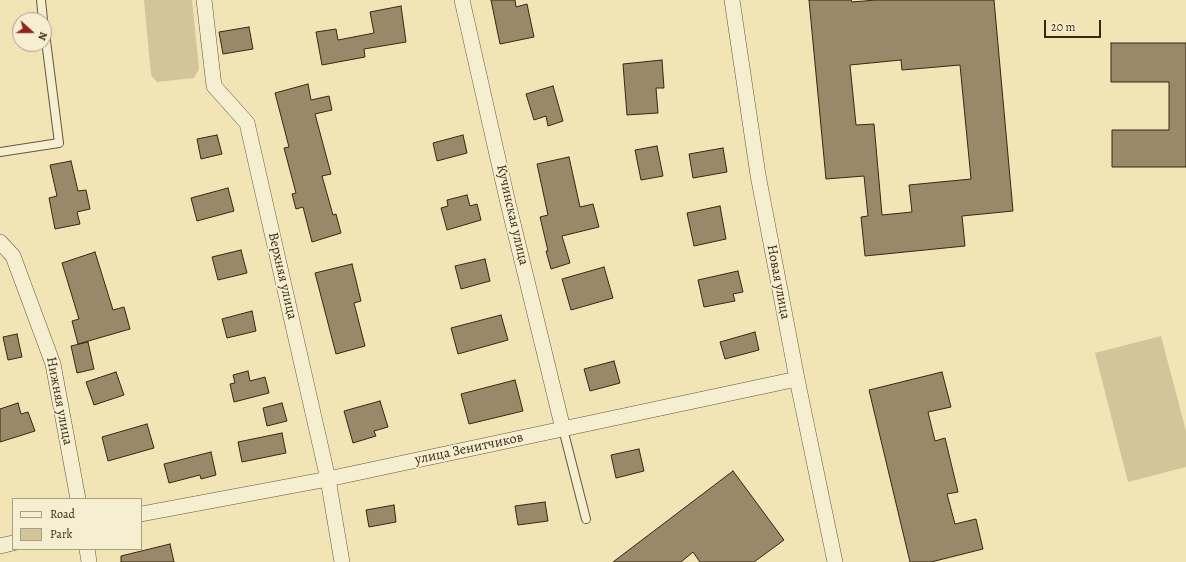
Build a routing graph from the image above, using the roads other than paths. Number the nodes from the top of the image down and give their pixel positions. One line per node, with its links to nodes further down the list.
1 (41, 0): 5 (lane)
2 (204, 0): 11 (street, Верхняя улица)
3 (462, 0): 10 (street, Кучинская улица)
4 (732, 0): 9 (street, Новая улица)
5 (42, 12)
6 (47, 52): 7 (lane)
7 (0, 152)
8 (0, 242): 12 (street, Нижняя улица)
9 (797, 379): 10 (street, улица Зенитчиков); 20 (street, Новая улица)
10 (563, 429): 11 (street, улица Зенитчиков); 14 (lane)
11 (328, 480): 13 (street, улица Зенитчиков); 19 (street, Верхняя улица)
12 (78, 498)
13 (142, 514)
14 (586, 518)
15 (12, 543): 16 (street)
16 (0, 546)
17 (87, 550): 18 (street)
18 (89, 562)
19 (342, 562)
20 (835, 562)

